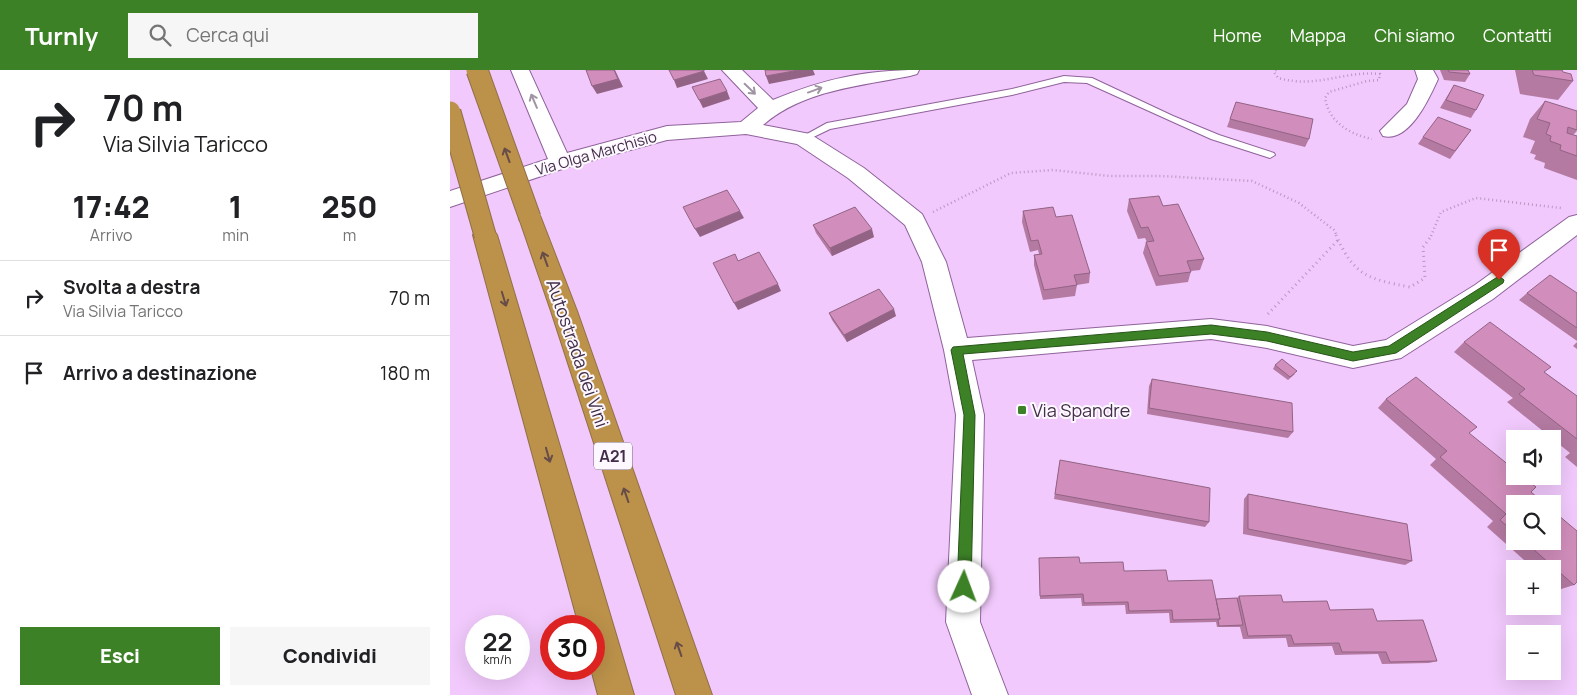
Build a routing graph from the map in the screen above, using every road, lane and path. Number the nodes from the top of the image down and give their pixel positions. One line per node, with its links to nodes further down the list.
1 (477, 70): 21 (highway, Autostrada dei Vini / A21, one-way to 1, bridge)
2 (520, 70): 13 (street, one-way to 2)
3 (731, 70): 7 (street, one-way to 7)
4 (910, 70): 7 (street, one-way to 4)
5 (1276, 70): 10 (path)
6 (1424, 70): 10 (street)
7 (770, 108): 9 (street)
8 (450, 112): 20 (highway, one-way to 20, bridge)
9 (746, 128): 11 (street, Via Olga Marchisio); 13 (street, Via Olga Marchisio)
10 (1390, 131)
11 (803, 139): 12 (lane); 16 (street)
12 (1270, 155)
13 (560, 162): 14 (street, Via Olga Marchisio)
14 (450, 199)
15 (1572, 217): 17 (path); 18 (street)
16 (914, 220): 17 (path); 19 (street)
17 (1338, 240): 18 (path)
18 (1249, 334): 19 (street)
19 (957, 350): 22 (street)
20 (616, 695)
21 (694, 695)
22 (990, 695)

